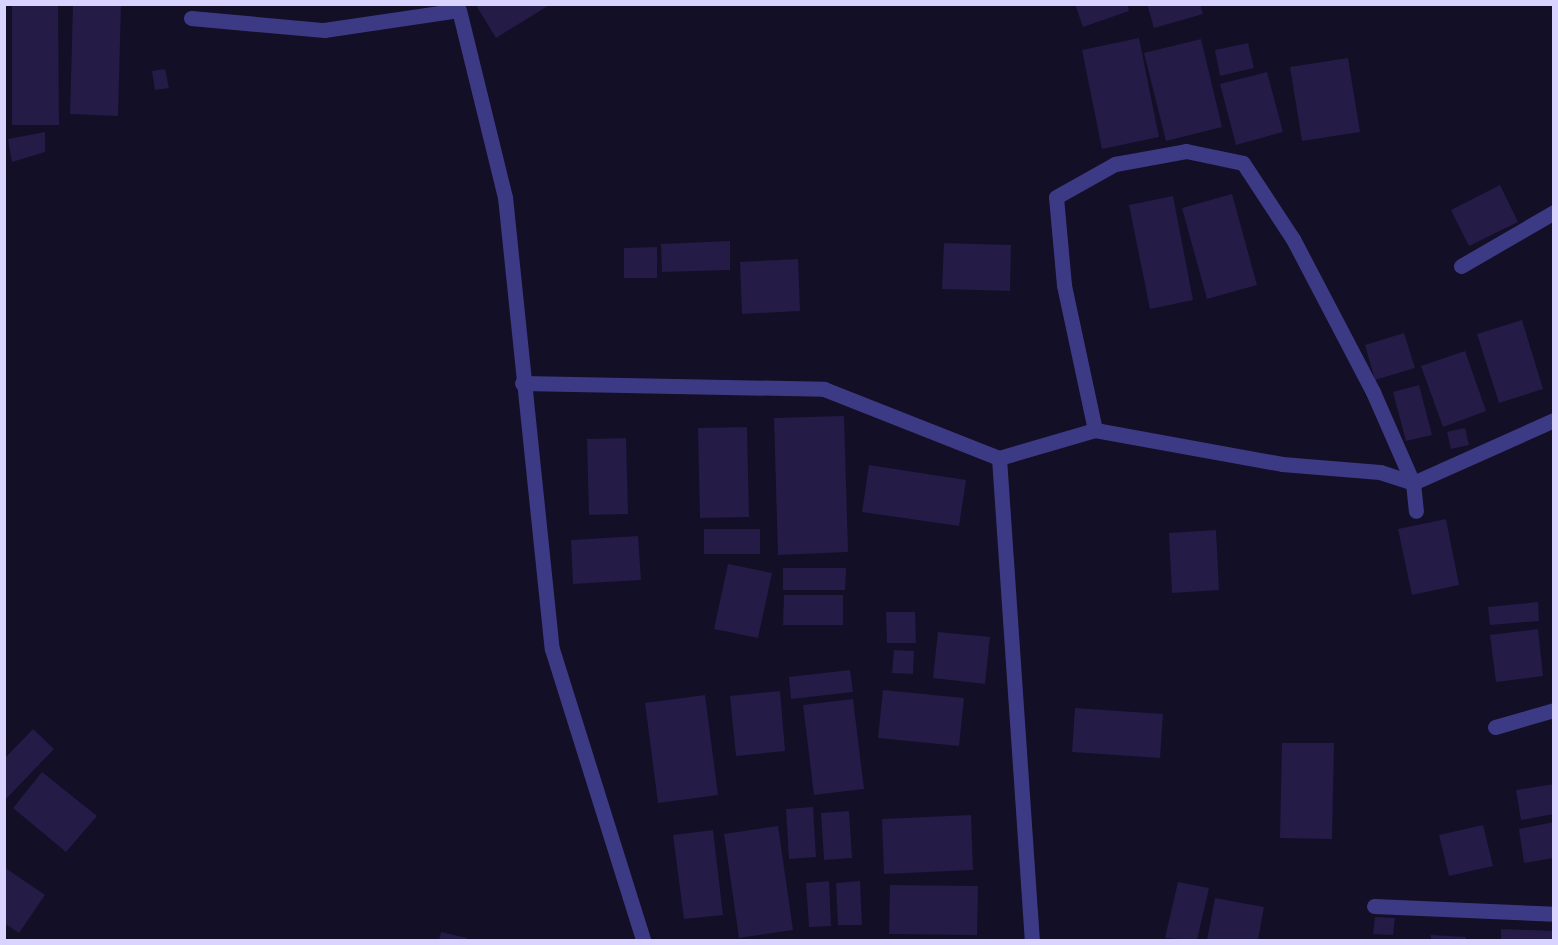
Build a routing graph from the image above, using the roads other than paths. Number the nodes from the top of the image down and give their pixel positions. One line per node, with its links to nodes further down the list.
1 (191, 18): 4 (street)
2 (1554, 212): 3 (street)
3 (1461, 266)
4 (522, 383): 7 (street); 14 (street)
5 (1554, 420): 8 (street)
6 (1095, 430): 7 (street); 8 (street); 8 (street)
7 (999, 459): 15 (street)
8 (1413, 483): 9 (street)
9 (1416, 511)
10 (1554, 710): 11 (street)
11 (1495, 727)
12 (1374, 906): 13 (street)
13 (1554, 914)
14 (643, 940)
15 (1032, 940)

